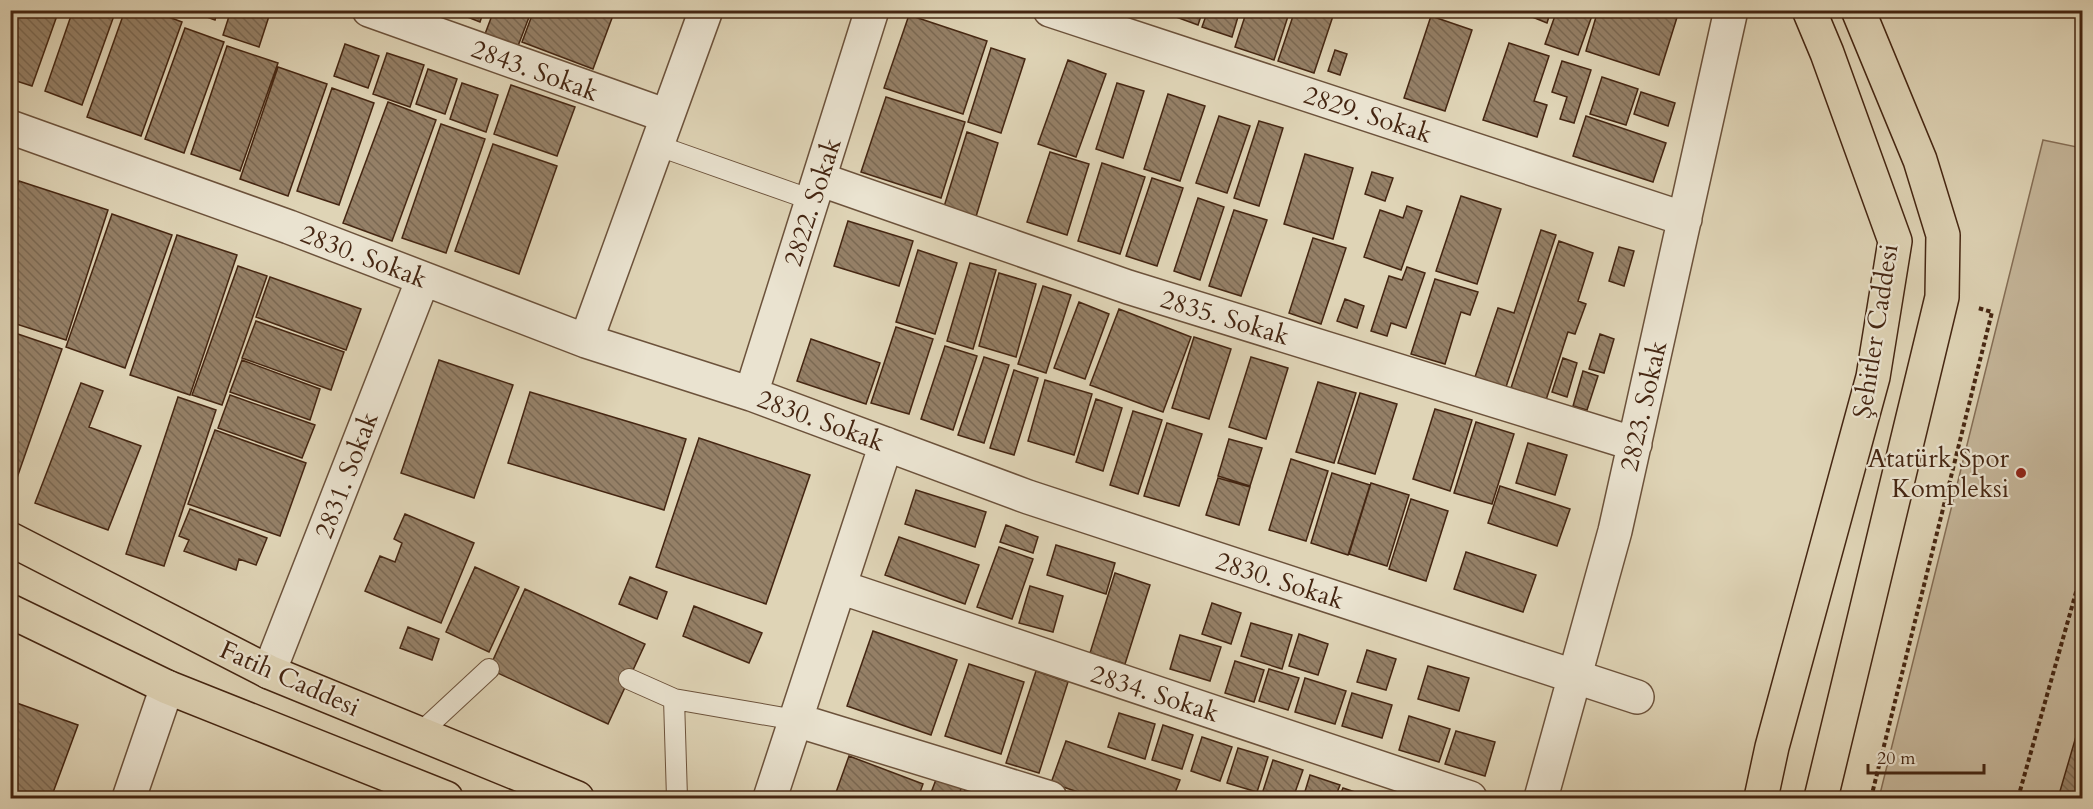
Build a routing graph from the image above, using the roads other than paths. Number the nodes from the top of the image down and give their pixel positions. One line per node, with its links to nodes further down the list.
1 (369, 10): 9 (street, 2843. Sokak)
2 (706, 10): 9 (street)
3 (872, 10): 10 (street, 2822. Sokak)
4 (1050, 10): 11 (street, 2829. Sokak)
5 (1731, 10): 11 (street, 2823. Sokak)
6 (1809, 10): 37 (main road, Şehitler Caddesi)
7 (1858, 10): 38 (main road, Şehitler Caddesi)
8 (10, 127): 12 (street, 2830. Sokak)
9 (662, 131): 10 (lane); 13 (street)
10 (816, 189): 14 (street, 2822. Sokak); 16 (street, 2835. Sokak)
11 (1685, 219): 16 (street, 2823. Sokak)
12 (423, 279): 13 (street, 2830. Sokak); 21 (street, 2831. Sokak)
13 (586, 341): 14 (street, 2830. Sokak)
14 (751, 394): 15 (street, 2830. Sokak)
15 (886, 444): 18 (street); 22 (street, 2830. Sokak)
16 (1635, 444): 22 (street, 2823. Sokak)
17 (10, 539): 21 (main road, Fatih Caddesi)
18 (840, 586): 27 (street); 35 (street, 2834. Sokak)
19 (10, 611): 24 (main road)
20 (489, 669): 28 (lane)
21 (269, 672): 28 (main road, Fatih Caddesi)
22 (1575, 677): 25 (street, 2830. Sokak); 36 (street, 2823. Sokak)
23 (629, 679): 26 (lane)
24 (167, 687): 29 (street); 30 (main road)
25 (1637, 697)
26 (674, 699): 27 (lane); 32 (lane)
27 (796, 720): 33 (street); 34 (street)
28 (419, 734): 31 (main road, Fatih Caddesi)
29 (129, 798)
30 (446, 798)
31 (577, 798)
32 (677, 798)
33 (770, 798)
34 (1050, 798)
35 (1470, 798)
36 (1541, 798)
37 (1761, 798)
38 (1821, 798)

